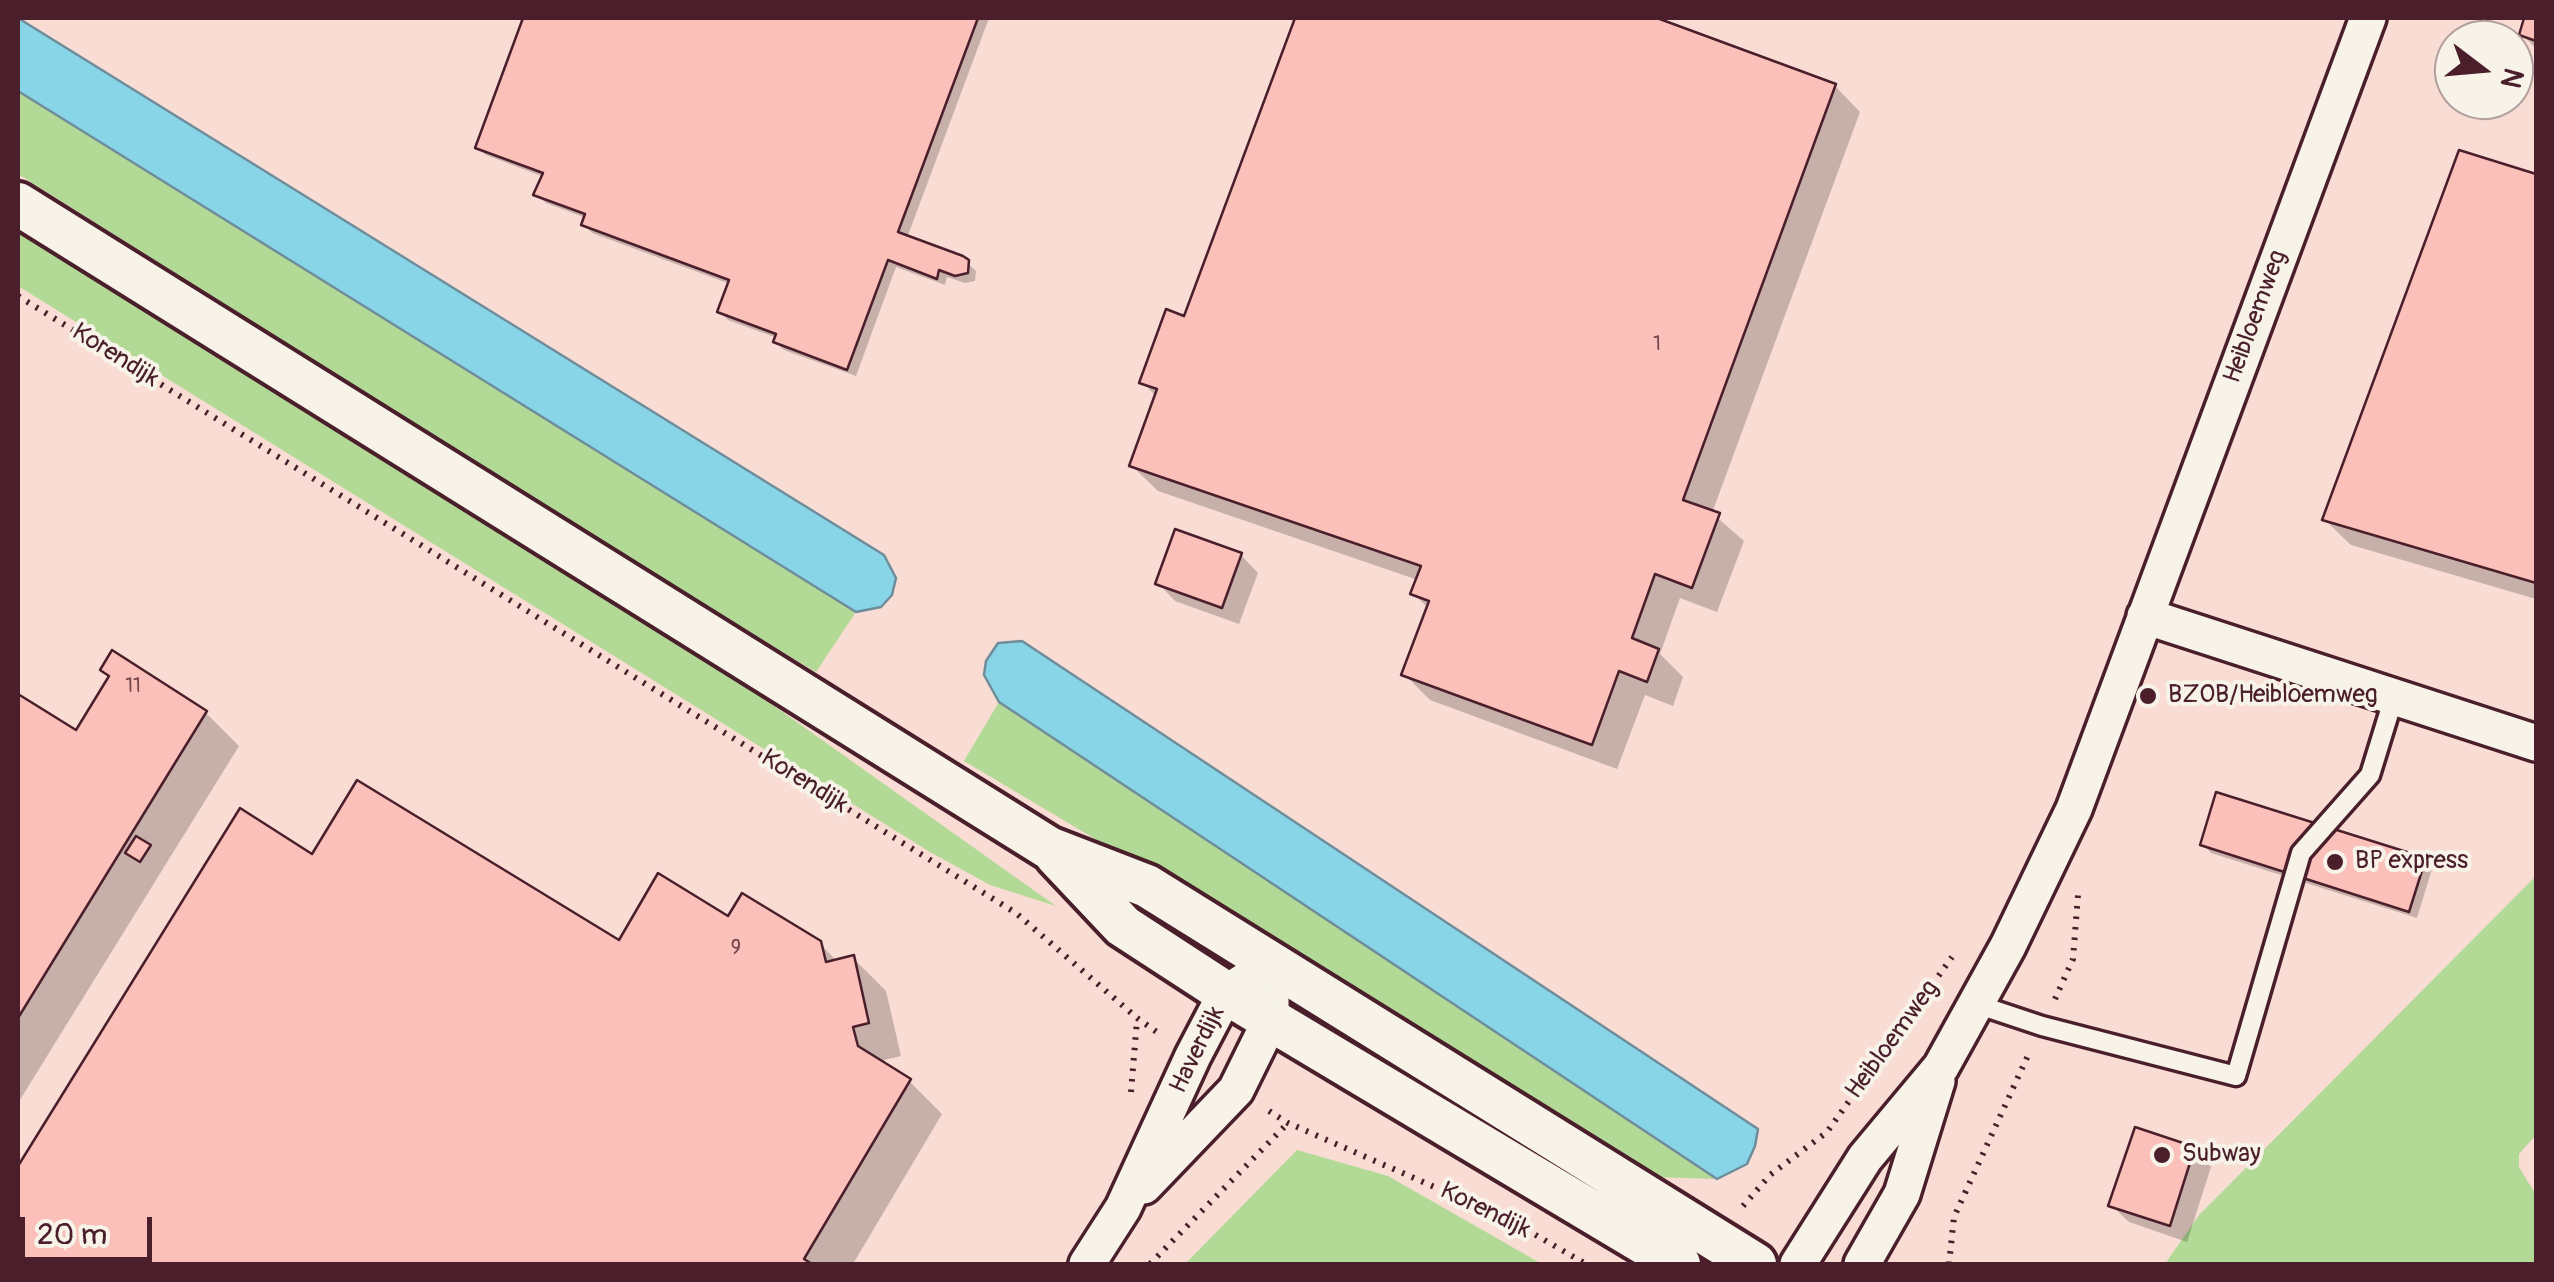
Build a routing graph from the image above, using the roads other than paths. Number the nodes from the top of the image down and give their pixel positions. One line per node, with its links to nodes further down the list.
1 (2368, 18): 3 (street, Heibloemweg)
2 (18, 204): 6 (street, Korendijk)
3 (2144, 616): 4 (street); 9 (street, Heibloemweg)
4 (2394, 698): 5 (street); 9 (lane)
5 (2536, 742)
6 (1049, 848): 7 (street, Korendijk); 8 (street, Korendijk)
7 (1270, 964): 8 (street, Haverdijk); 10 (street, Haverdijk); 13 (street, Korendijk)
8 (1226, 993): 10 (street, Korendijk); 12 (street, Haverdijk)
9 (1976, 1004): 11 (street, Heibloemweg)
10 (1270, 1019): 12 (street, Haverdijk); 15 (street, Korendijk)
11 (1941, 1068): 16 (street, Heibloemweg); 17 (street, Heibloemweg)
12 (1123, 1208): 14 (street, Haverdijk)
13 (1738, 1254)
14 (1087, 1264)
15 (1679, 1264)
16 (1798, 1264)
17 (1862, 1264)

